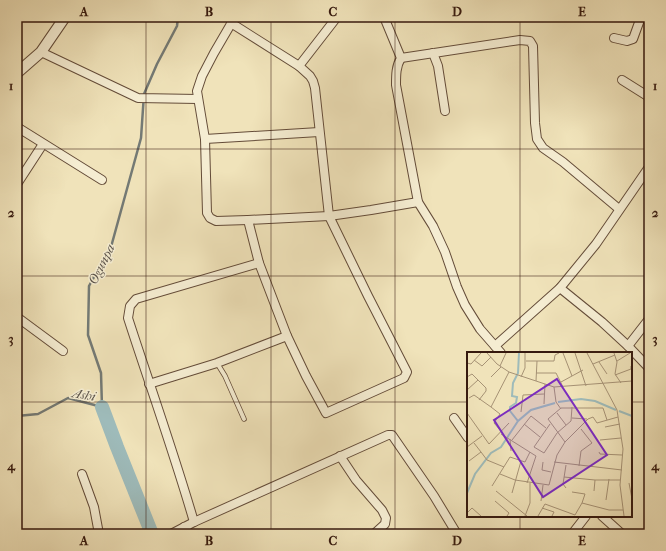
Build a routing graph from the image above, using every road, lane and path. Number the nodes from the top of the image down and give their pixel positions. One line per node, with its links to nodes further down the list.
1 (65, 17): 7 (street)
2 (337, 17): 10 (street)
3 (384, 17): 9 (street)
4 (641, 17): 6 (street)
5 (233, 20): 10 (street); 14 (street)
6 (614, 38)
7 (41, 52): 11 (street); 14 (street)
8 (433, 53): 9 (street); 15 (street); 24 (street)
9 (401, 58): 23 (street)
10 (299, 66): 17 (street)
11 (17, 73)
12 (622, 80): 13 (street)
13 (649, 97)
14 (198, 99): 18 (street)
15 (445, 111)
16 (17, 127): 19 (street)
17 (319, 132): 18 (street); 25 (street)
18 (205, 139): 26 (street)
19 (43, 144): 21 (street); 22 (street)
20 (649, 167): 24 (street)
21 (102, 180)
22 (17, 184)
23 (418, 202): 25 (street); 32 (street)
24 (619, 209): 28 (street)
25 (329, 216): 26 (street); 31 (street)
26 (248, 220): 27 (street)
27 (259, 263): 31 (street); 38 (street)
28 (560, 288): 32 (street); 33 (street)
29 (17, 317): 34 (street)
30 (649, 319): 33 (street)
31 (287, 336): 36 (street)
32 (495, 346): 35 (street)
33 (628, 346): 37 (street)
34 (62, 350)
35 (500, 352)
36 (217, 363): 38 (street); 40 (lane)
37 (649, 368)
38 (149, 384): 46 (street)
39 (454, 418): 41 (street)
40 (244, 419)
41 (467, 437)
42 (340, 456): 46 (street); 51 (street); 52 (street)
43 (82, 474): 48 (street)
44 (585, 517): 53 (street)
45 (603, 517): 54 (street)
46 (194, 522): 47 (street)
47 (184, 527): 49 (street); 50 (street)
48 (99, 534)
49 (171, 534)
50 (190, 534)
51 (374, 534)
52 (457, 534)
53 (572, 534)
54 (622, 534)

